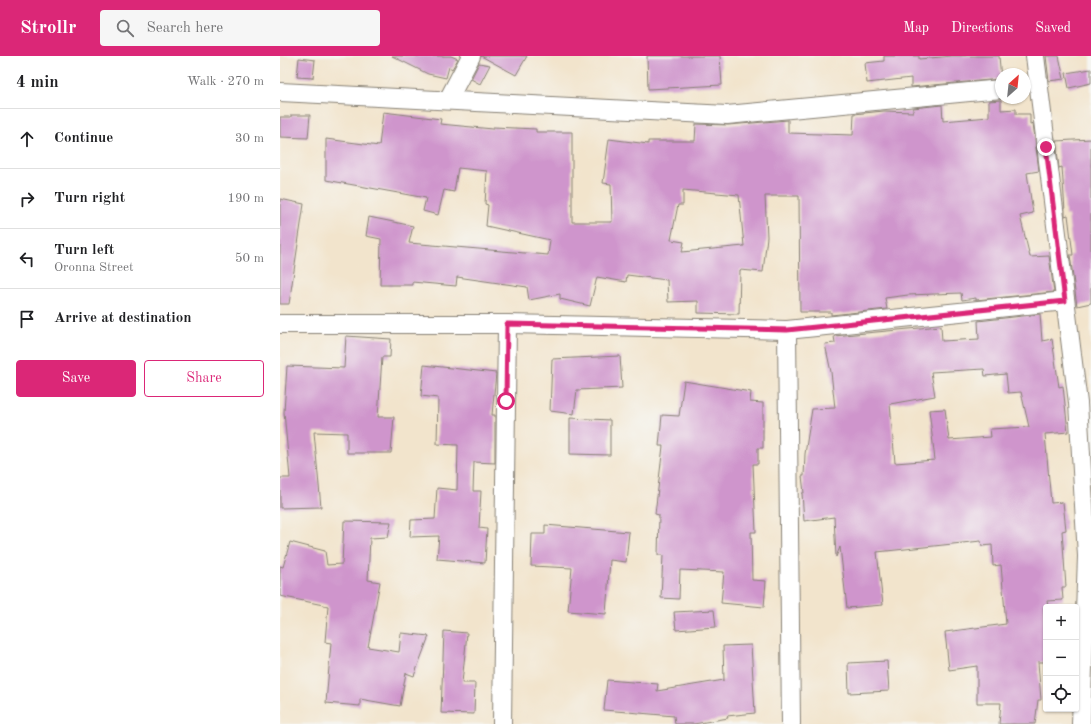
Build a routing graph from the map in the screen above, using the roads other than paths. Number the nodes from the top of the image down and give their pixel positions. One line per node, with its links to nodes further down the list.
1 (471, 56): 6 (street)
2 (1035, 56): 3 (street)
3 (1032, 86): 7 (street)
4 (995, 90): 6 (street)
5 (280, 92): 6 (street)
6 (448, 100)
7 (1065, 301): 10 (street); 11 (street)
8 (280, 324): 9 (street)
9 (507, 324): 10 (street); 12 (street)
10 (787, 330): 13 (street)
11 (1085, 401): 14 (street)
12 (502, 724)
13 (791, 724)
14 (1081, 724)

